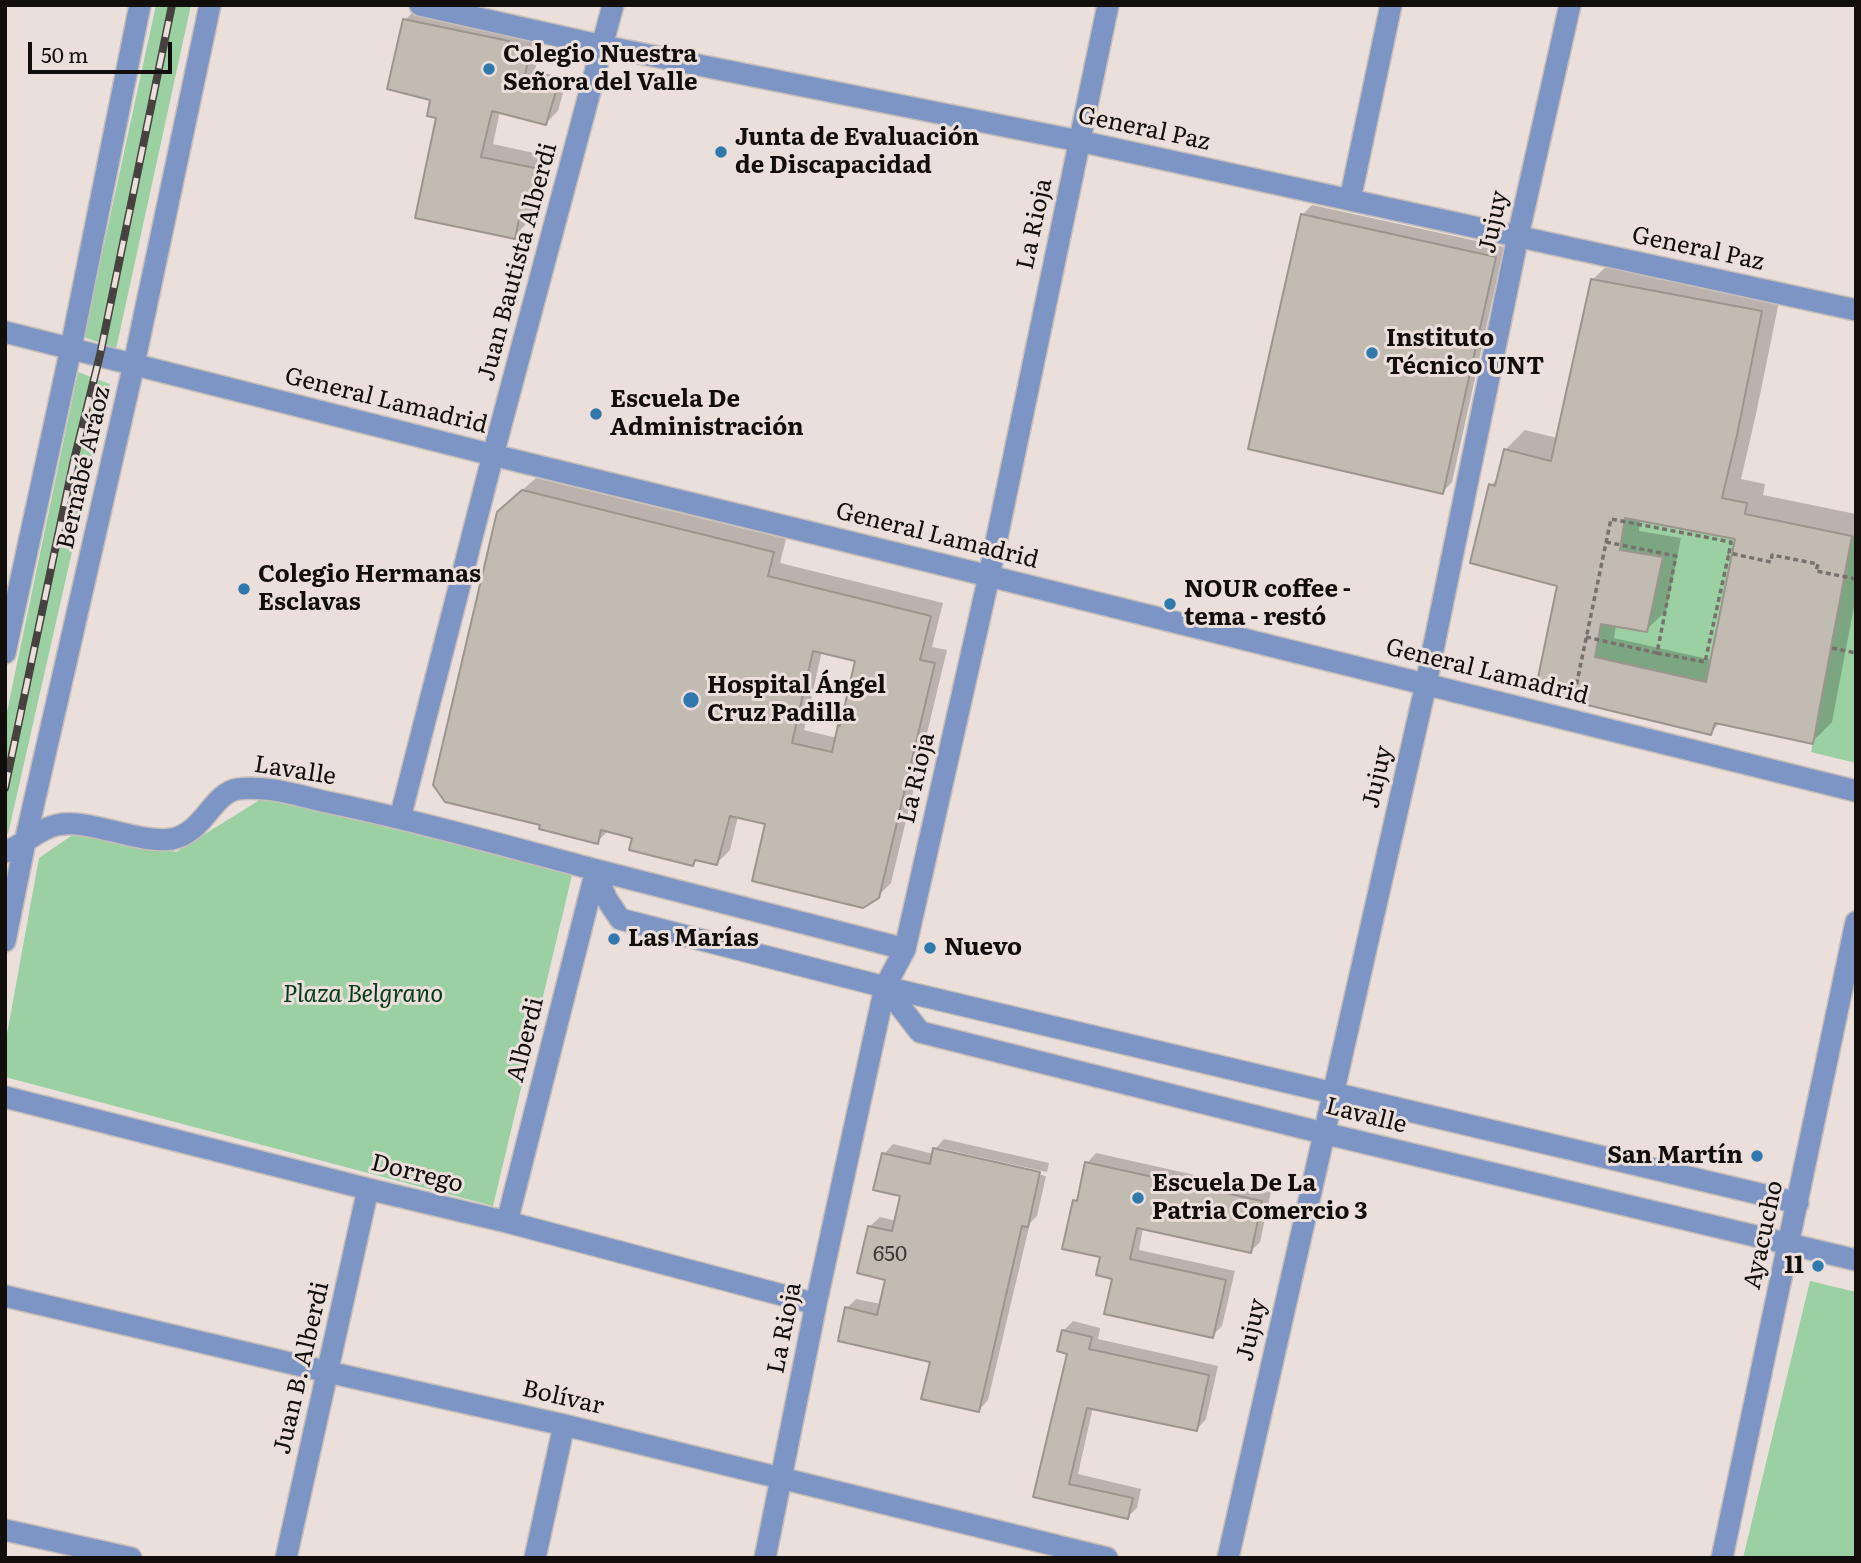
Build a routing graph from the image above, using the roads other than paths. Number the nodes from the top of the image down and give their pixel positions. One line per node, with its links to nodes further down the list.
1 (141, 5): 14 (street, Bernabé Aráoz)
2 (210, 5): 15 (street, Bernabé Aráoz)
3 (420, 5): 8 (street, General Paz)
4 (613, 5): 8 (street, Juan Bautista Alberdi)
5 (1108, 5): 9 (street, La Rioja)
6 (1391, 5): 10 (street)
7 (1570, 5): 11 (street, Jujuy)
8 (603, 46): 9 (street, General Paz); 16 (street, Juan Bautista Alberdi)
9 (1079, 141): 10 (street, General Paz); 17 (street, La Rioja)
10 (1350, 200): 11 (street, General Paz)
11 (1518, 236): 12 (street, General Paz); 20 (street, Jujuy)
12 (1856, 310)
13 (5, 332): 14 (street, General Lamadrid)
14 (71, 348): 15 (street, General Lamadrid); 18 (street, Bernabé Aráoz)
15 (134, 364): 16 (street, General Lamadrid); 23 (street, Bernabé Aráoz)
16 (493, 456): 17 (street, General Lamadrid); 22 (street, Juan Bautista Alberdi)
17 (989, 576): 20 (street, General Lamadrid); 28 (street, La Rioja)
18 (10, 610): 19 (street, Bernabé Aráoz)
19 (5, 653)
20 (1426, 684): 21 (street, General Lamadrid); 30 (street, Jujuy)
21 (1856, 791)
22 (400, 818): 23 (street, Lavalle); 25 (street, Lavalle)
23 (25, 842): 24 (street, Lavalle); 27 (street, Bernabé Aráoz)
24 (5, 852)
25 (596, 870): 28 (street, Lavalle); 29 (street, Lavalle); 35 (street, Alberdi)
26 (1856, 922): 34 (street, Ayacucho)
27 (5, 941)
28 (905, 949): 29 (street, La Rioja)
29 (886, 987): 30 (street, Lavalle); 32 (street, Lavalle); 39 (street, La Rioja)
30 (1333, 1091): 32 (street, Jujuy); 34 (street, Lavalle)
31 (5, 1097): 33 (street, Dorrego)
32 (1323, 1133): 36 (street, Lavalle); 49 (street, Jujuy)
33 (368, 1189): 35 (street, Dorrego); 40 (street, Juan B. Alberdi)
34 (1798, 1203): 36 (street, Ayacucho)
35 (507, 1222): 39 (street, Dorrego)
36 (1788, 1244): 37 (street, Lavalle); 50 (street, Ayacucho)
37 (1856, 1260)
38 (5, 1296): 40 (street, Bolívar)
39 (816, 1304): 42 (street, La Rioja)
40 (328, 1372): 41 (street, Bolívar); 45 (street, Juan B. Alberdi)
41 (564, 1425): 42 (street, Bolívar); 46 (street)
42 (782, 1478): 47 (street, La Rioja); 48 (street, Bolívar)
43 (5, 1530): 44 (street)
44 (131, 1558)
45 (286, 1558)
46 (535, 1558)
47 (765, 1558)
48 (1107, 1558)
49 (1228, 1558)
50 (1723, 1558)

